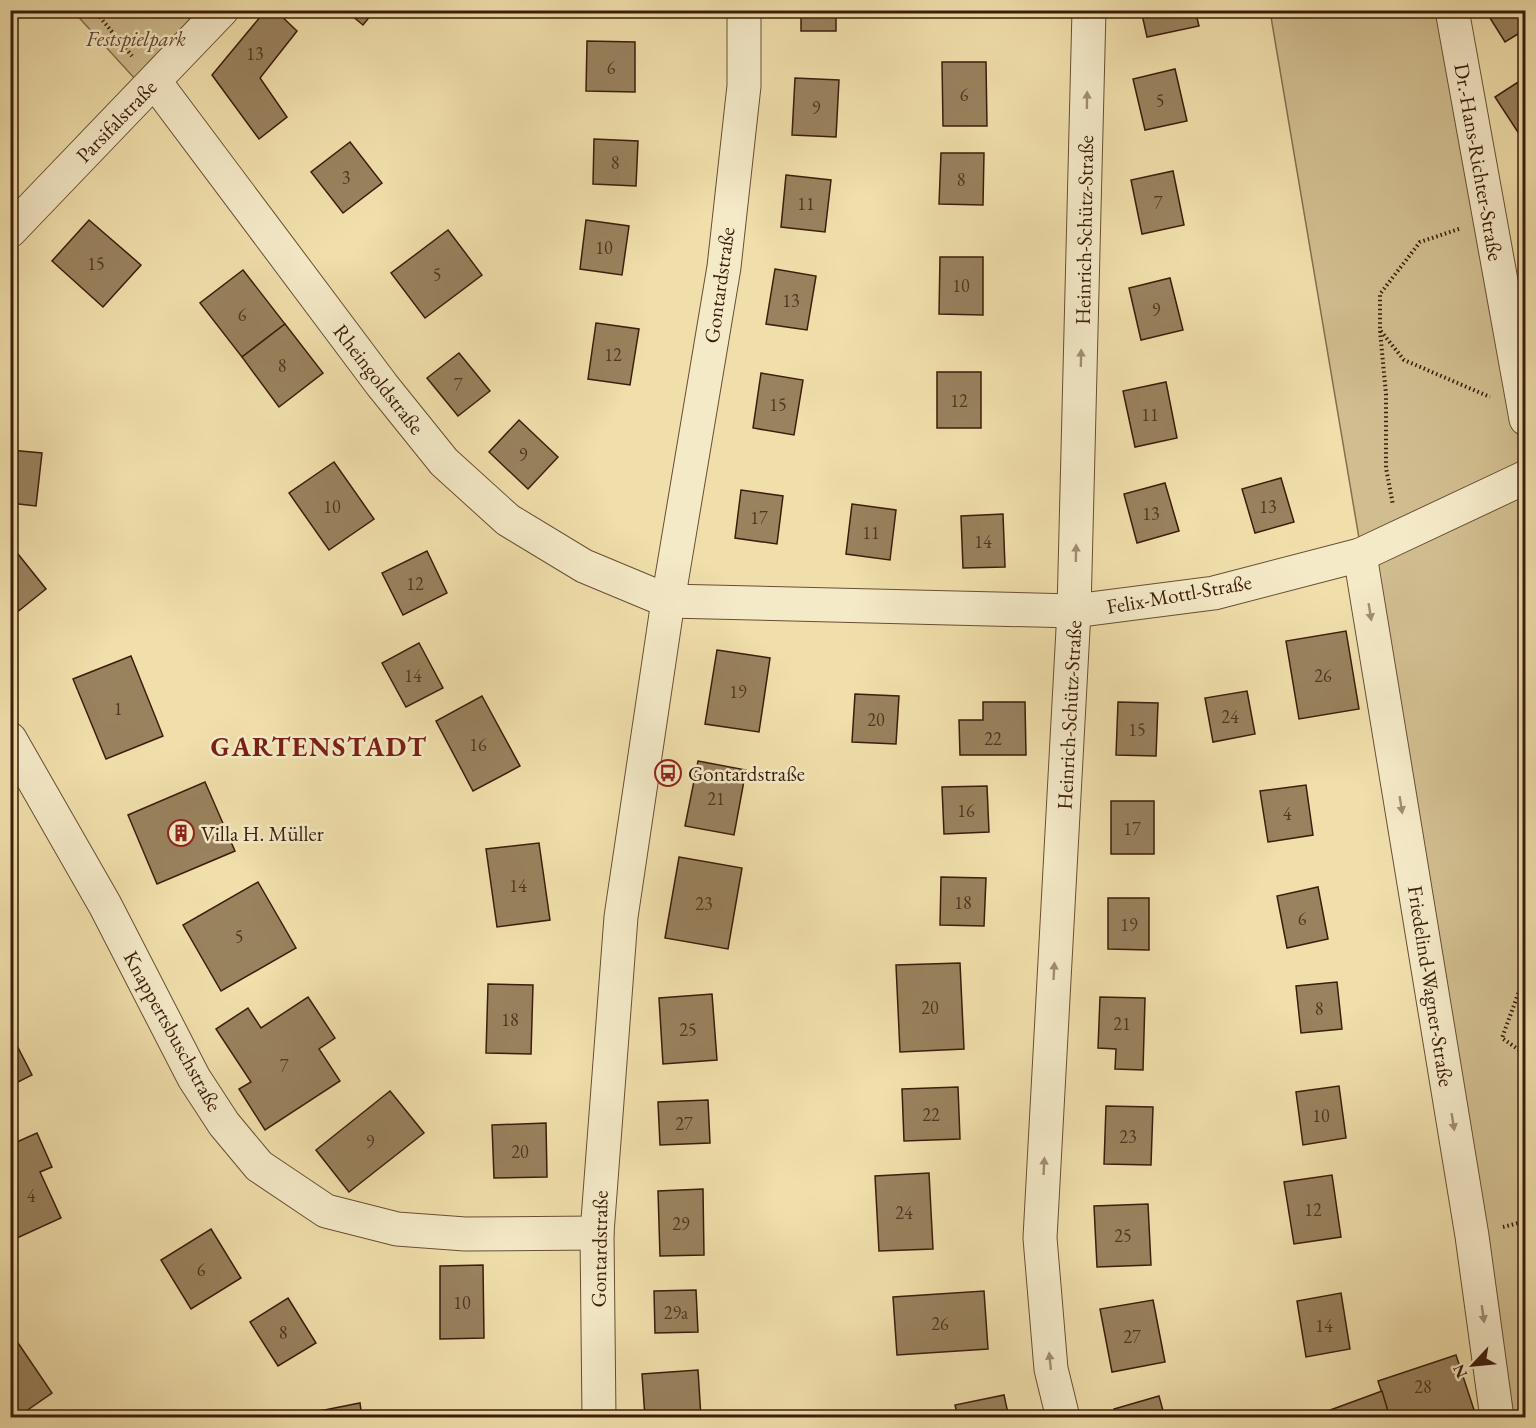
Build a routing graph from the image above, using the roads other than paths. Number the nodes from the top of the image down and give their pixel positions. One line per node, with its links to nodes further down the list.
1 (222, 10): 5 (street, Parsifalstraße)
2 (744, 10): 10 (street, Gontardstraße)
3 (1089, 10): 11 (street, Heinrich-Schütz-Straße, one-way to 3)
4 (1452, 10): 7 (street, Dr.-Hans-Richter-Straße)
5 (155, 82): 6 (street, Parsifalstraße); 10 (street, Rheingoldstraße)
6 (10, 231)
7 (1525, 415)
8 (1526, 477): 9 (street, Felix-Mottl-Straße)
9 (1360, 555): 11 (street, Felix-Mottl-Straße); 16 (street, Friedelind-Wagner-Straße, one-way to 16)
10 (668, 601): 11 (street, Felix-Mottl-Straße); 13 (street, Gontardstraße)
11 (1074, 611): 15 (street, Heinrich-Schütz-Straße, one-way to 11)
12 (10, 739): 13 (street, Knappertsbuschstraße)
13 (597, 1233): 14 (street, Gontardstraße)
14 (599, 1418)
15 (1063, 1418)
16 (1497, 1418)

